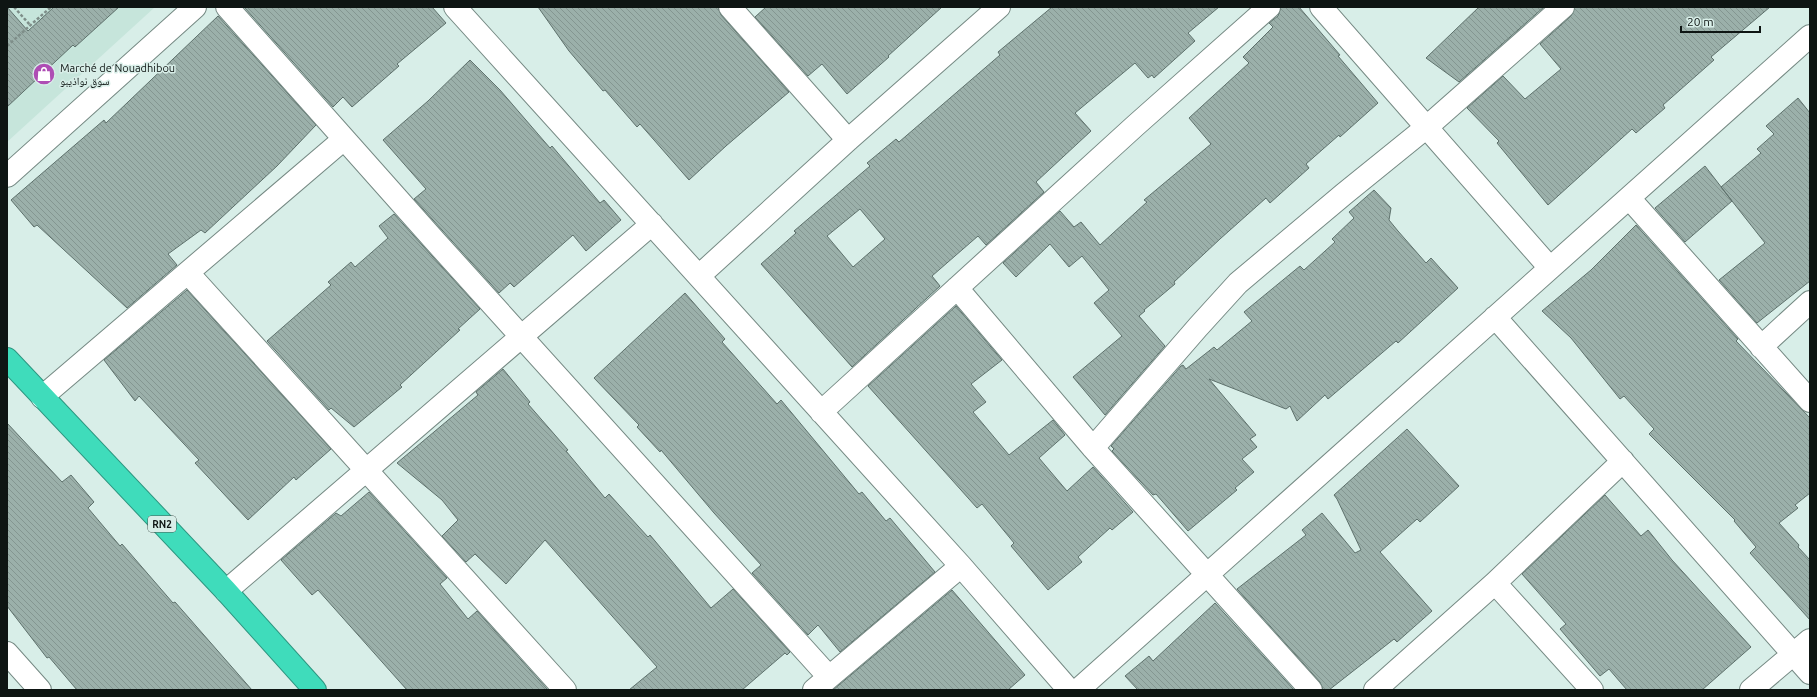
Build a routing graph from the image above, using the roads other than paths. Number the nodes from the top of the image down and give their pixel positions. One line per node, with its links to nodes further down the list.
1 (195, 7): 13 (street)
2 (227, 7): 11 (street)
3 (455, 7): 15 (street)
4 (999, 7): 12 (street)
5 (1268, 7): 19 (street)
6 (1321, 7): 10 (street)
7 (1561, 8): 10 (street)
8 (739, 10): 12 (street)
9 (1810, 36): 14 (street)
10 (1428, 126): 16 (street); 28 (street)
11 (344, 139): 17 (street); 22 (street)
12 (848, 140): 18 (street)
13 (7, 176)
14 (1629, 198): 16 (street); 23 (street)
15 (652, 224): 18 (street); 22 (street)
16 (1550, 268): 21 (street)
17 (188, 273): 25 (street); 30 (street)
18 (699, 276): 27 (street)
19 (957, 288): 27 (street); 28 (street)
20 (1810, 302): 23 (street)
21 (1495, 318): 29 (street); 32 (street)
22 (522, 336): 30 (street); 39 (street)
23 (1761, 347): 26 (street)
24 (7, 359): 25 (highway, RN2)
25 (42, 397): 34 (highway, RN2)
26 (1810, 401)
27 (821, 412): 31 (street)
28 (1093, 448): 32 (street)
29 (1623, 461): 33 (street); 37 (street)
30 (365, 471): 34 (street); 42 (street)
31 (961, 566): 39 (street); 43 (street)
32 (1207, 575): 44 (street); 45 (street)
33 (1495, 583): 46 (street); 47 (street)
34 (226, 591): 41 (highway, RN2)
35 (1810, 640): 37 (street)
36 (7, 653): 40 (street)
37 (1793, 654): 38 (street); 48 (street)
38 (1810, 673)
39 (822, 683)
40 (40, 690)
41 (315, 690)
42 (565, 690)
43 (1069, 690)
44 (1078, 690)
45 (1311, 690)
46 (1375, 690)
47 (1592, 690)
48 (1751, 690)

